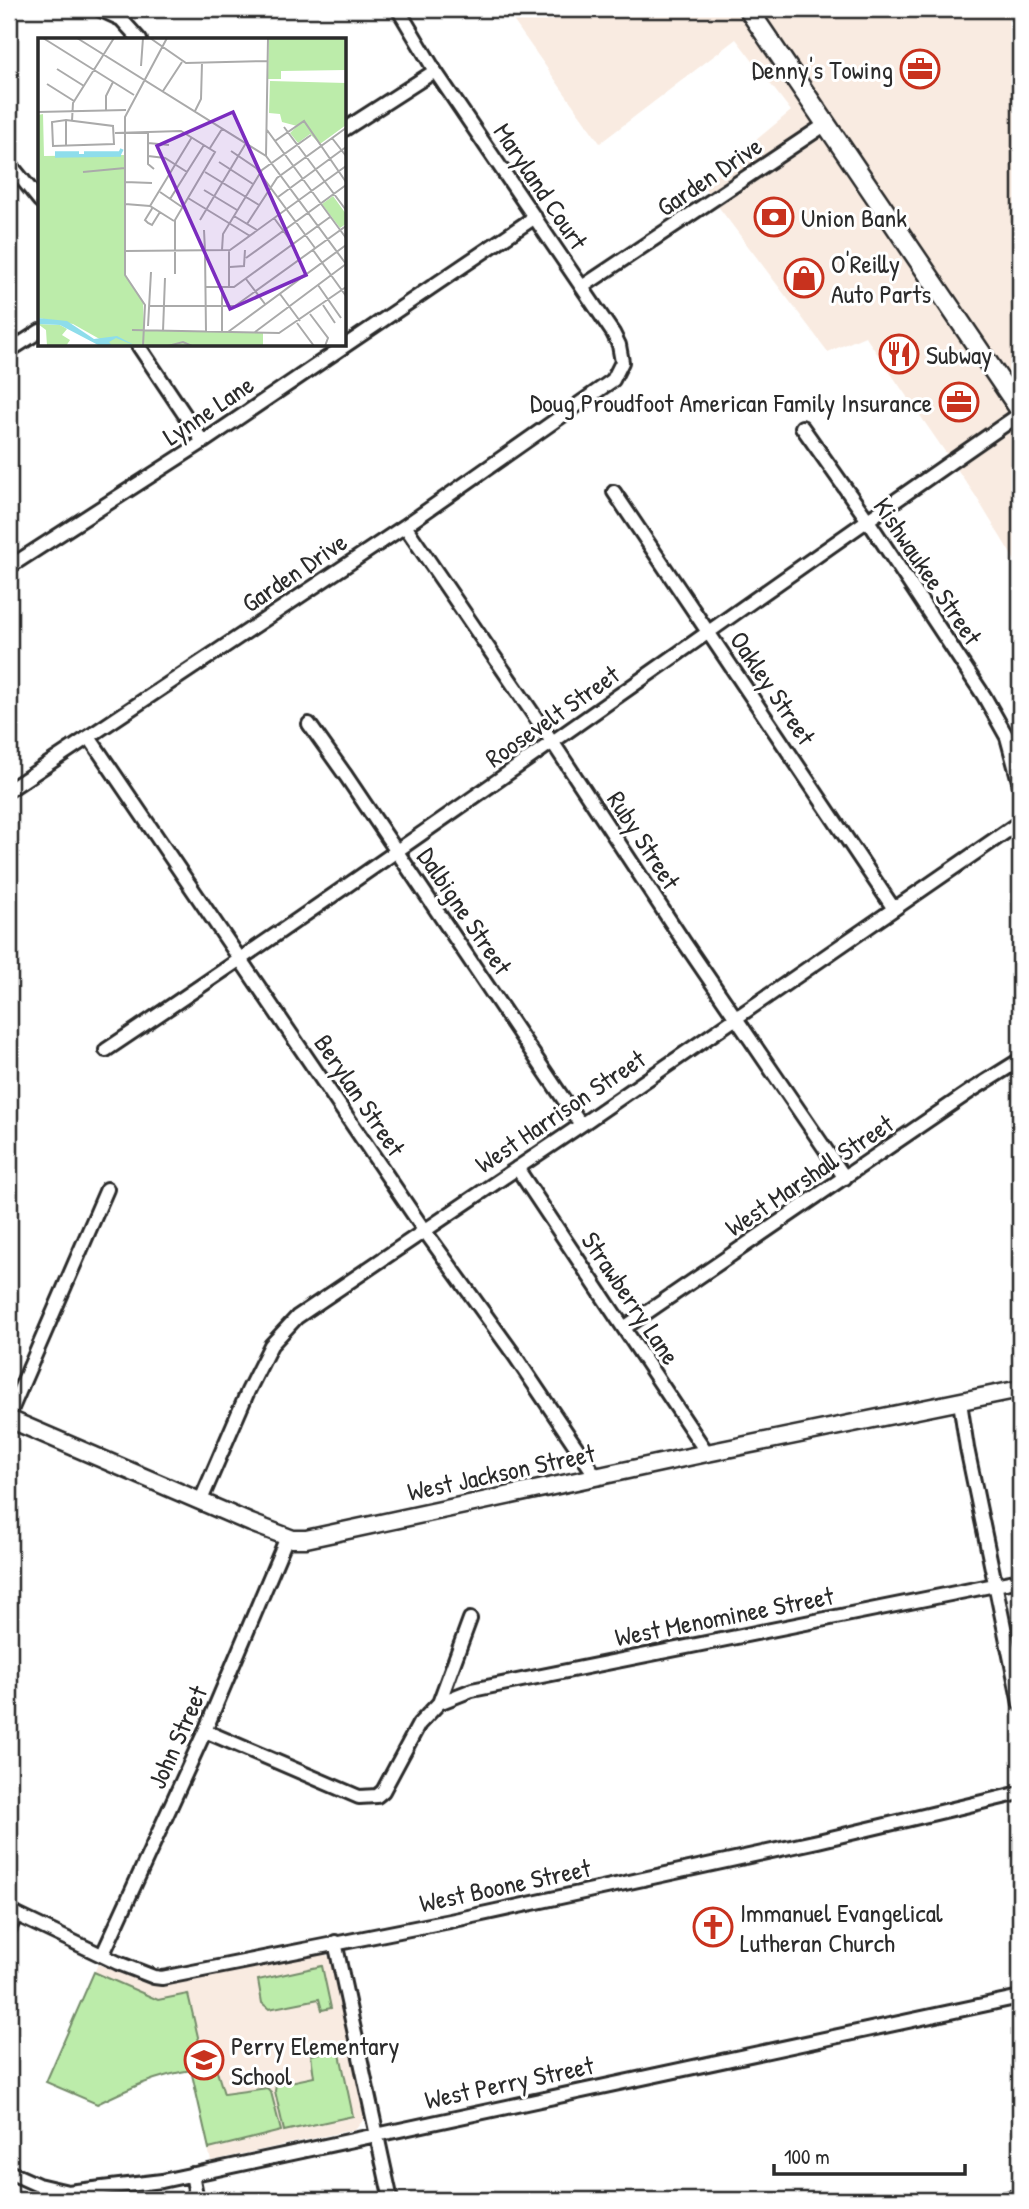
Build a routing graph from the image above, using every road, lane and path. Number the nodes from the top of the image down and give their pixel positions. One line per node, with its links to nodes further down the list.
1 (99, 9): 4 (street)
2 (398, 9): 5 (street, Maryland Court)
3 (748, 9): 6 (main road)
4 (139, 38)
5 (435, 71): 7 (street); 10 (street, Maryland Court)
6 (826, 124): 11 (street, Garden Drive); 18 (main road)
7 (346, 128)
8 (9, 163): 9 (street)
9 (38, 199)
10 (535, 217): 11 (street, Maryland Court); 13 (street, Lynne Lane)
11 (582, 287): 17 (street, Maryland Court)
12 (38, 332): 16 (street)
13 (346, 345)
14 (139, 346): 20 (street)
15 (345, 346): 20 (street, Lynne Lane)
16 (9, 351)
17 (602, 388): 23 (street, Garden Drive)
18 (1020, 412): 22 (street, Roosevelt Street)
19 (802, 427): 22 (street, Kishwaukee Street)
20 (203, 442): 24 (street, Lynne Lane)
21 (614, 492): 25 (street, Oakley Street)
22 (867, 519): 25 (street, Roosevelt Street); 29 (street, Kishwaukee Street)
23 (405, 526): 27 (street, Garden Drive); 28 (street, Ruby Street)
24 (9, 567)
25 (709, 632): 28 (street, Roosevelt Street); 33 (street, Oakley Street)
26 (309, 724): 32 (street, Dalbigne Street)
27 (89, 737): 30 (street, Garden Drive); 34 (street, Berylan Street)
28 (554, 743): 32 (street, Roosevelt Street); 35 (street, Ruby Street)
29 (1020, 785)
30 (9, 790)
31 (1020, 822): 33 (street, West Harrison Street)
32 (397, 852): 34 (street, Roosevelt Street); 38 (street, Dalbigne Street)
33 (894, 909): 35 (street, West Harrison Street)
34 (241, 959): 36 (street, Roosevelt Street); 42 (street, Berylan Street)
35 (736, 1017): 38 (street, West Harrison Street); 40 (street, Ruby Street)
36 (106, 1050)
37 (1020, 1060): 40 (street, West Marshall Street)
38 (581, 1125): 39 (street, West Harrison Street)
39 (517, 1168): 42 (street, West Harrison Street); 43 (street, Strawberry Lane)
40 (845, 1178): 43 (street, West Marshall Street)
41 (107, 1189): 46 (street)
42 (424, 1230): 48 (street, Berylan Street); 49 (street, West Harrison Street)
43 (624, 1328): 47 (street, Strawberry Lane)
44 (1020, 1389): 45 (street, West Jackson Street)
45 (960, 1402): 47 (street, West Jackson Street); 52 (street)
46 (10, 1421): 49 (street, West Jackson Street)
47 (707, 1453): 48 (street, West Jackson Street)
48 (597, 1478): 50 (street, West Jackson Street)
49 (201, 1500): 50 (street, West Jackson Street)
50 (288, 1537): 56 (street, John Street)
51 (1020, 1580): 52 (street, West Menominee Street)
52 (997, 1585): 54 (street, West Menominee Street); 55 (street)
53 (470, 1619): 54 (street)
54 (439, 1703): 56 (street)
55 (1020, 1704)
56 (205, 1731): 61 (street, John Street)
57 (1020, 1793): 60 (street, West Boone Street)
58 (12, 1913): 59 (street); 61 (street, West Boone Street)
59 (9, 1930)
60 (335, 1942): 61 (street, West Boone Street); 63 (street)
61 (103, 1955)
62 (1020, 1997): 63 (street, West Perry Street)
63 (377, 2133): 65 (street, West Perry Street); 68 (street)
64 (9, 2172): 65 (street, West Perry Street)
65 (192, 2174): 67 (street)
66 (1020, 2196): 69 (street)
67 (197, 2200)
68 (391, 2200)
69 (1002, 2200)

